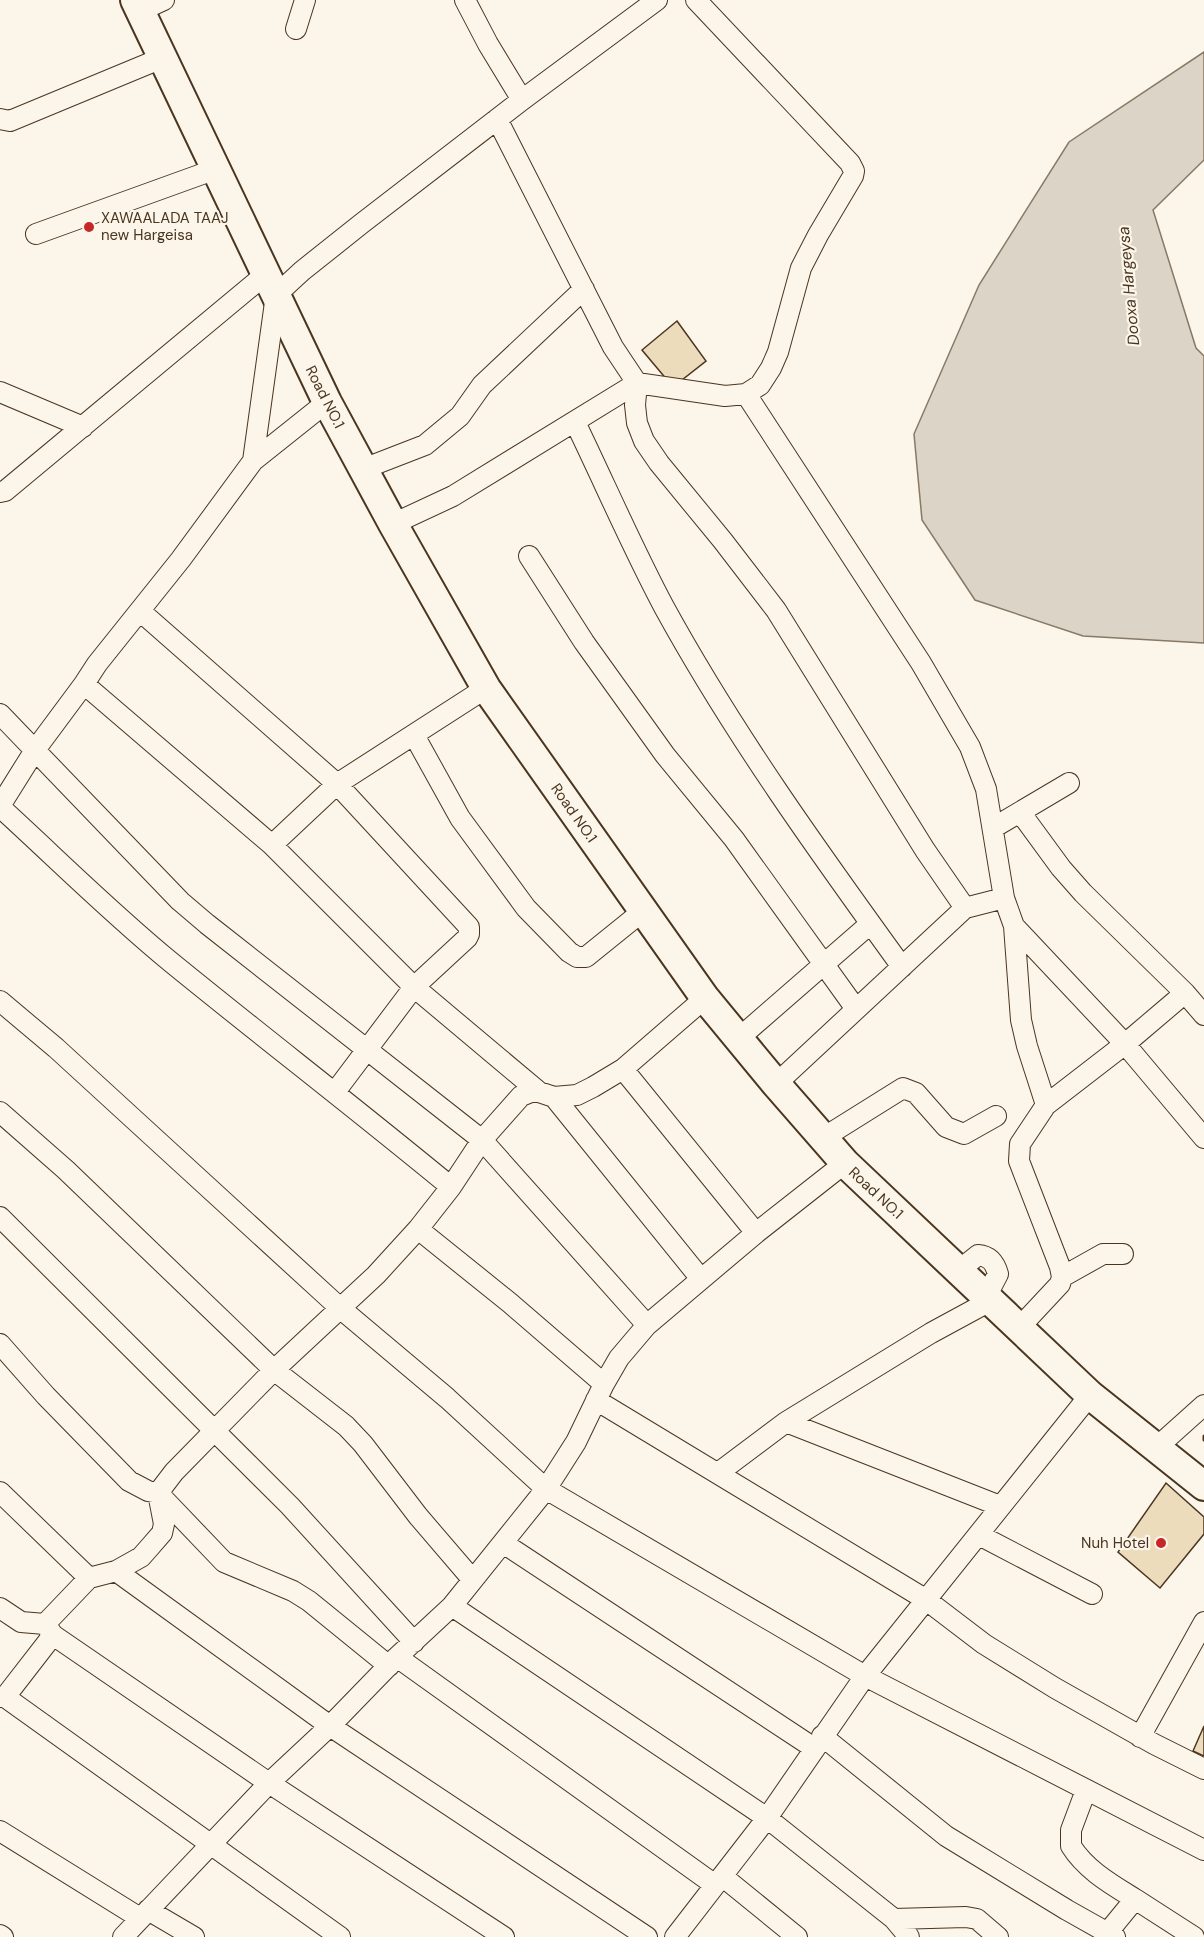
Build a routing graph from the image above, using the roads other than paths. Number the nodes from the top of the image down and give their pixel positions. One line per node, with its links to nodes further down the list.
1 (305, 0): 6 (street)
2 (465, 0): 8 (street)
3 (657, 0): 8 (street)
4 (696, 0): 17 (street)
5 (146, 4): 7 (highway, Road NO.1)
6 (296, 29)
7 (162, 58): 10 (street); 11 (highway, Road NO.1)
8 (522, 100): 9 (street)
9 (497, 119): 13 (street); 14 (street)
10 (0, 120)
11 (216, 169): 12 (street); 13 (highway, Road NO.1)
12 (36, 234)
13 (271, 285): 18 (highway, Road NO.1); 20 (street); 21 (street)
14 (584, 289): 15 (street); 22 (street)
15 (637, 383): 17 (street); 19 (street); 39 (street)
16 (0, 392): 20 (street)
17 (746, 394): 36 (street)
18 (327, 402): 21 (street); 22 (highway, Road NO.1)
19 (575, 422): 24 (street); 41 (street)
20 (83, 427): 23 (street)
21 (253, 461): 26 (street)
22 (363, 468): 24 (highway, Road NO.1)
23 (0, 492)
24 (393, 524): 28 (highway, Road NO.1)
25 (529, 556): 43 (street)
26 (140, 611): 27 (street); 33 (street)
27 (84, 684): 31 (street); 37 (street)
28 (486, 688): 30 (street); 40 (highway, Road NO.1)
29 (0, 714): 31 (street)
30 (414, 735): 33 (street); 40 (street)
31 (35, 750): 34 (street); 53 (street)
32 (1069, 783): 35 (street)
33 (337, 784): 37 (street); 45 (street)
34 (0, 807): 56 (street)
35 (1020, 812): 36 (street); 46 (street)
36 (993, 828): 38 (street)
37 (272, 845): 45 (street)
38 (1004, 898): 39 (street); 42 (street)
39 (966, 908): 44 (street)
40 (643, 911): 47 (highway, Road NO.1)
41 (870, 924): 43 (street); 44 (street)
42 (1014, 926): 52 (street); 58 (street)
43 (823, 964): 49 (street); 51 (street)
44 (902, 967): 49 (street)
45 (414, 987): 53 (street); 57 (street)
46 (1185, 993): 50 (street); 52 (street)
47 (705, 998): 51 (highway, Road NO.1); 54 (street)
48 (0, 1001): 73 (street)
49 (856, 1010): 55 (street)
50 (1204, 1015)
51 (738, 1039): 55 (highway, Road NO.1)
52 (1125, 1044): 58 (street); 62 (street)
53 (367, 1050): 56 (street); 63 (street)
54 (623, 1069): 57 (street); 68 (street)
55 (776, 1084): 61 (highway, Road NO.1)
56 (335, 1092): 65 (street)
57 (547, 1095): 63 (street); 71 (street)
58 (1046, 1105): 70 (street)
59 (0, 1112): 77 (street)
60 (996, 1116): 61 (street)
61 (823, 1138): 64 (highway, Road NO.1)
62 (1204, 1138)
63 (482, 1140): 65 (street); 74 (street)
64 (844, 1163): 68 (street); 72 (highway, Road NO.1)
65 (452, 1187): 67 (street)
66 (0, 1217): 82 (street)
67 (418, 1229): 73 (street); 78 (street)
68 (756, 1233): 71 (street)
69 (1123, 1254): 70 (street)
70 (1062, 1276): 75 (street)
71 (701, 1279): 74 (street)
72 (988, 1299): 75 (highway, Road NO.1); 81 (street)
73 (340, 1308): 77 (street); 86 (street)
74 (647, 1325): 78 (street)
75 (1019, 1328): 79 (highway, Road NO.1)
76 (0, 1344): 88 (street)
77 (274, 1370): 82 (street); 94 (street)
78 (600, 1392): 84 (street); 86 (street)
79 (1090, 1395): 83 (highway, Road NO.1); 89 (street)
80 (1204, 1405): 83 (street)
81 (786, 1422): 84 (street); 89 (street)
82 (216, 1431): 88 (street); 101 (street)
83 (1156, 1448): 85 (highway, Road NO.1)
84 (718, 1473): 96 (street)
85 (1204, 1486)
86 (546, 1490): 91 (street); 103 (street)
87 (0, 1492): 93 (street)
88 (158, 1493): 92 (street); 102 (street)
89 (1000, 1506): 90 (street)
90 (979, 1535): 95 (street); 96 (street)
91 (503, 1543): 94 (street); 107 (street)
92 (116, 1570): 93 (street); 105 (street)
93 (89, 1578): 100 (street)
94 (472, 1580): 97 (street)
95 (1092, 1594)
96 (926, 1599): 103 (street); 106 (street)
97 (452, 1606): 101 (street); 111 (street)
98 (0, 1608): 100 (street)
99 (1204, 1622): 106 (street)
100 (49, 1630): 104 (street); 109 (street)
101 (414, 1642): 102 (street)
102 (393, 1661): 105 (street); 115 (street)
103 (865, 1676): 107 (street); 110 (street)
104 (2, 1697): 113 (street)
105 (330, 1726): 109 (street); 124 (street)
106 (1140, 1737): 108 (street)
107 (818, 1742): 111 (street); 119 (street)
108 (1204, 1769)
109 (269, 1783): 113 (street); 123 (street)
110 (1086, 1790): 114 (street); 116 (street)
111 (767, 1818): 115 (street); 118 (street)
112 (0, 1831): 117 (street)
113 (211, 1845): 117 (street); 122 (street)
114 (1204, 1850)
115 (718, 1881): 125 (street); 126 (street)
116 (1134, 1899): 119 (street); 129 (street)
117 (144, 1914): 120 (street); 121 (street)
118 (894, 1919): 127 (street); 128 (street)
119 (1112, 1934)
120 (123, 1937)
121 (194, 1937)
122 (340, 1937)
123 (504, 1937)
124 (648, 1937)
125 (675, 1937)
126 (797, 1937)
127 (909, 1937)
128 (998, 1937)
129 (1194, 1937)

